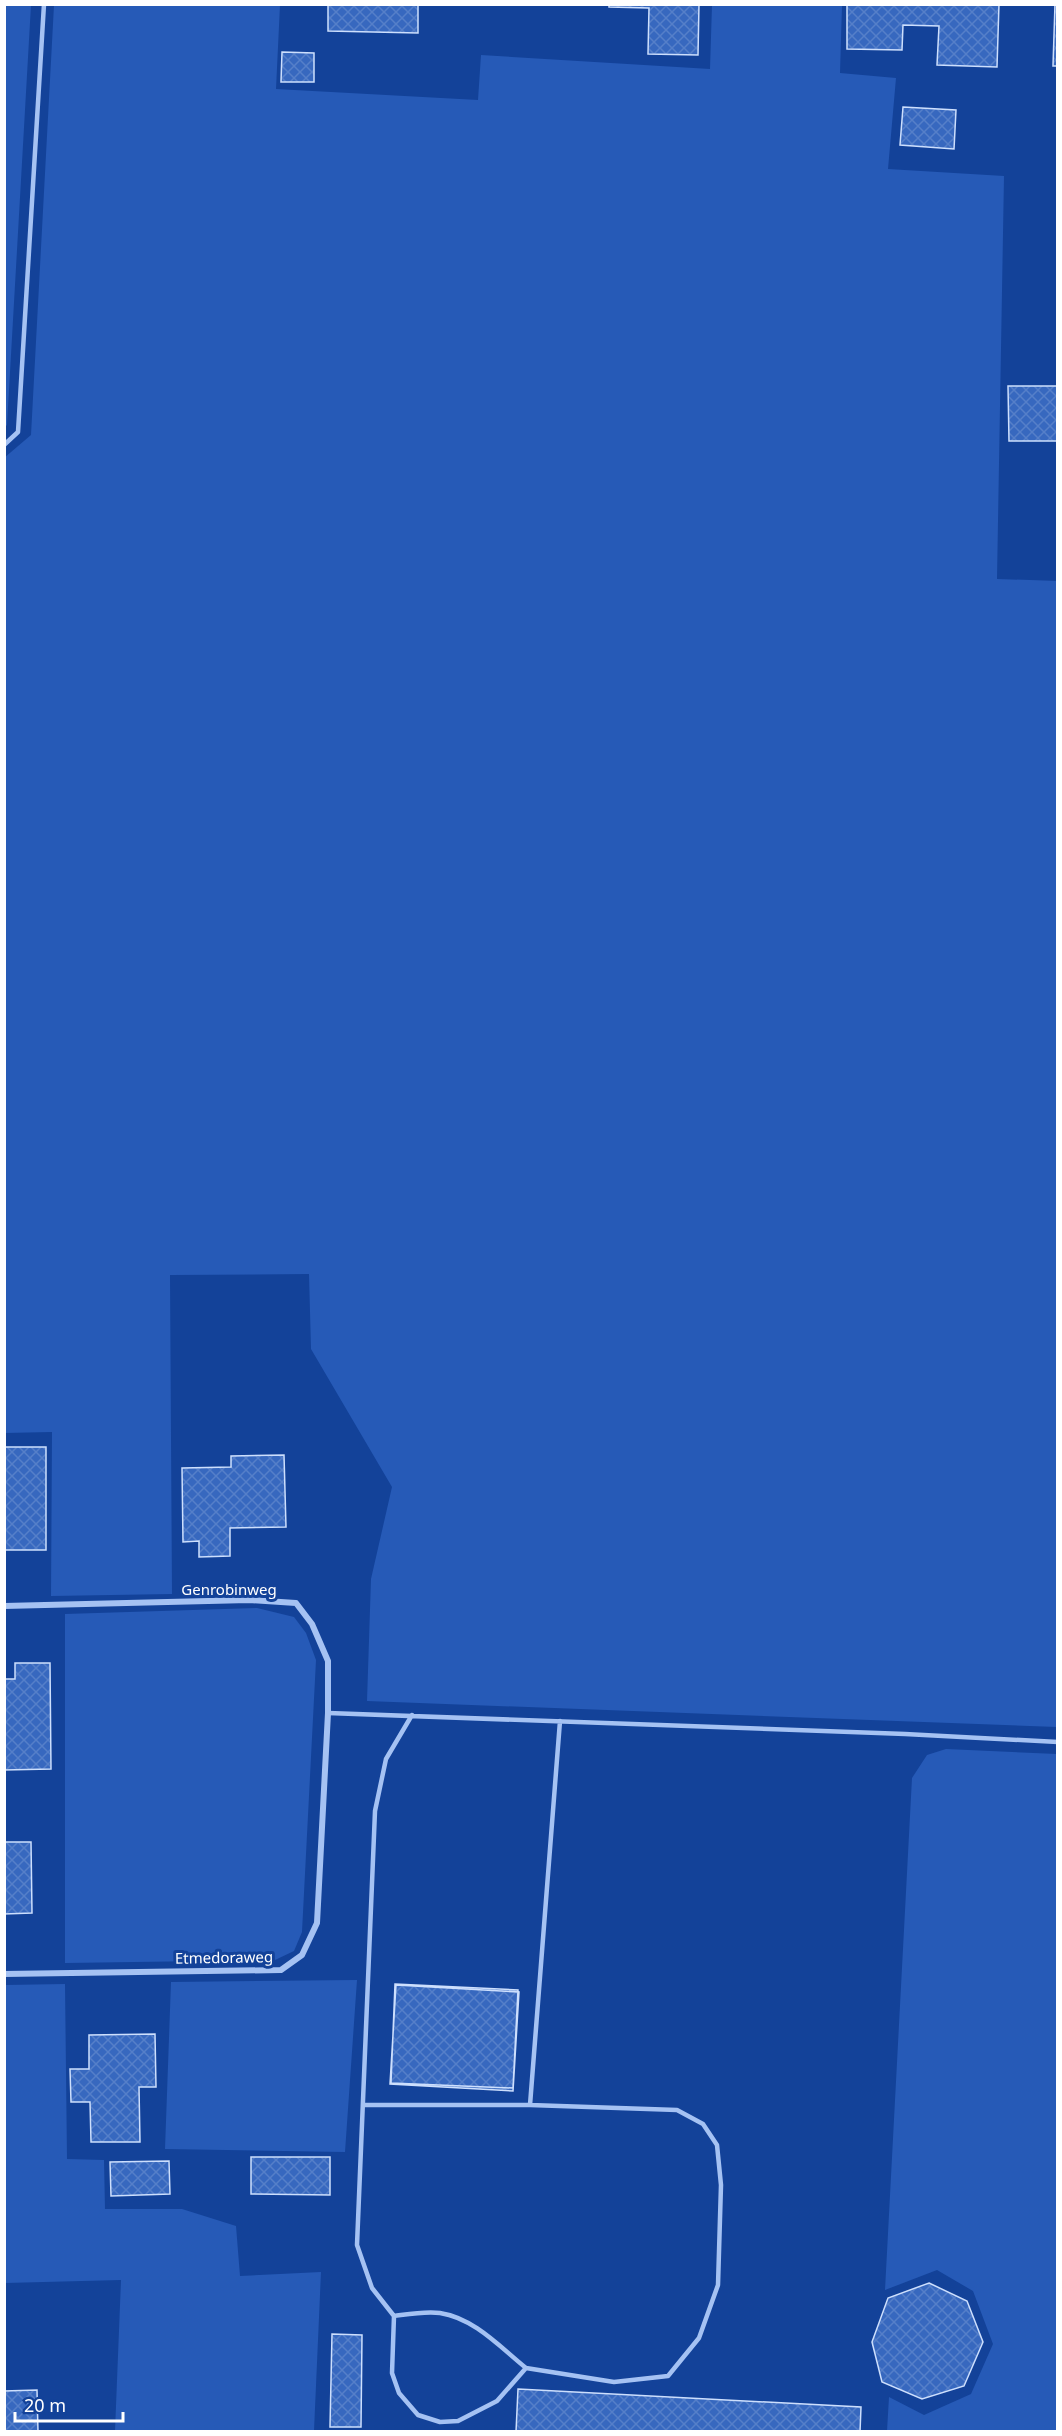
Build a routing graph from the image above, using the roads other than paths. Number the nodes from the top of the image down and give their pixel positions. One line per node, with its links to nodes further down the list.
1 (44, 4): 2 (lane)
2 (4, 445)
3 (4, 1606): 4 (street, Genrobinweg)
4 (328, 1713): 5 (lane); 8 (street, Etmedoraweg)
5 (412, 1715): 6 (lane); 9 (lane)
6 (560, 1721): 7 (lane); 10 (lane)
7 (1058, 1742)
8 (4, 1974)
9 (364, 2105): 10 (lane); 11 (lane)
10 (530, 2105): 12 (lane)
11 (394, 2316): 12 (lane); 12 (lane)
12 (526, 2368)

